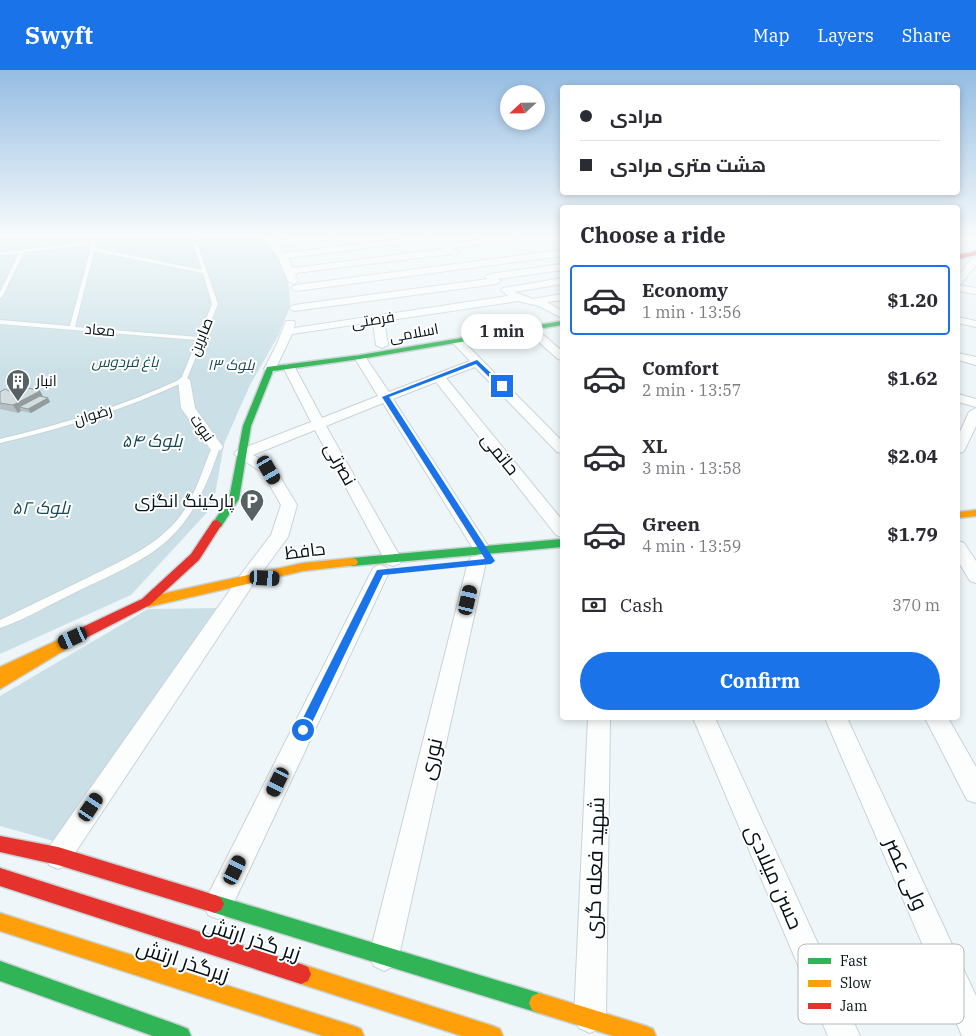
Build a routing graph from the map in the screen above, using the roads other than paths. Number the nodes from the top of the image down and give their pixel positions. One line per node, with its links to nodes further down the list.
1 (7, 282): 13 (lane)
2 (84, 282): 25 (lane)
3 (207, 282): 28 (lane, صابرین)
4 (294, 282): 9 (street)
5 (342, 282): 9 (street)
6 (473, 282): 17 (street)
7 (497, 282): 11 (street)
8 (555, 282): 11 (street)
9 (296, 288): 17 (street)
10 (960, 288): 12 (street)
11 (506, 290): 15 (street)
12 (976, 291)
13 (0, 297)
14 (560, 297): 16 (street)
15 (518, 298): 16 (street); 20 (street, فرصتی)
16 (535, 301): 18 (street)
17 (294, 308): 27 (street)
18 (560, 315)
19 (560, 316): 30 (main road, اسلامی)
20 (378, 319): 27 (street, فرصتی); 30 (street)
21 (960, 320): 24 (street)
22 (0, 322): 25 (lane, معاد)
23 (560, 323): 26 (main road, اسلامی)
24 (976, 324)
25 (72, 328): 28 (lane, معاد)
26 (530, 329): 29 (main road, اسلامی); 31 (street)
27 (286, 332): 36 (street)
28 (201, 338): 39 (lane, صابرین)
29 (457, 341): 32 (main road, اسلامی); 35 (street)
30 (382, 346): 36 (main road, اسلامی)
31 (560, 355)
32 (360, 357): 37 (main road, اسلامی); 40 (street)
33 (960, 357): 34 (street)
34 (976, 361)
35 (477, 362): 38 (street); 48 (street)
36 (272, 365): 37 (main road, اسلامی); 49 (main road)
37 (289, 367): 44 (street, نصرتی)
38 (438, 376): 40 (street); 52 (street, حاتمی)
39 (184, 380): 45 (lane, رضوان); 47 (street, نبوت)
40 (385, 397): 44 (street); 56 (street)
41 (960, 399): 42 (street)
42 (976, 403)
43 (976, 412): 46 (street)
44 (318, 425): 49 (street); 57 (street, نصرتی)
45 (0, 441)
46 (960, 445)
47 (216, 447): 62 (lane)
48 (560, 447)
49 (241, 454): 59 (street); 61 (main road)
50 (976, 513): 51 (main road)
51 (960, 515)
52 (560, 528)
53 (560, 543): 56 (main road, حافظ)
54 (960, 550): 58 (street)
55 (560, 554): 56 (main road, حافظ)
56 (480, 560): 57 (main road, حافظ); 78 (street, نوری)
57 (384, 569): 59 (main road, حافظ); 74 (street)
58 (976, 576)
59 (248, 578): 60 (main road, حافظ); 61 (main road); 72 (street)
60 (299, 580)
61 (146, 602): 63 (main road)
62 (0, 624)
63 (73, 638): 64 (main road); 65 (main road)
64 (0, 673)
65 (0, 683)
66 (599, 720): 81 (street, شهید فعله گری)
67 (705, 720): 76 (street, حسن میلادی)
68 (837, 720): 77 (street, ولی عصر)
69 (937, 720): 70 (street)
70 (976, 791)
71 (0, 844): 72 (main road)
72 (58, 856): 74 (main road)
73 (0, 877): 86 (main road, زیر گذر ارتش)
74 (218, 905): 78 (main road)
75 (0, 922): 85 (main road, زیرگذر ارتش)
76 (803, 944)
77 (937, 944)
78 (384, 956): 81 (main road)
79 (0, 971): 84 (main road)
80 (964, 1004): 83 (street, ولی عصر)
81 (590, 1019): 87 (main road)
82 (839, 1024): 88 (street, حسن میلادی)
83 (976, 1031)
84 (181, 1036)
85 (354, 1036)
86 (493, 1036)
87 (646, 1036)
88 (844, 1036)

